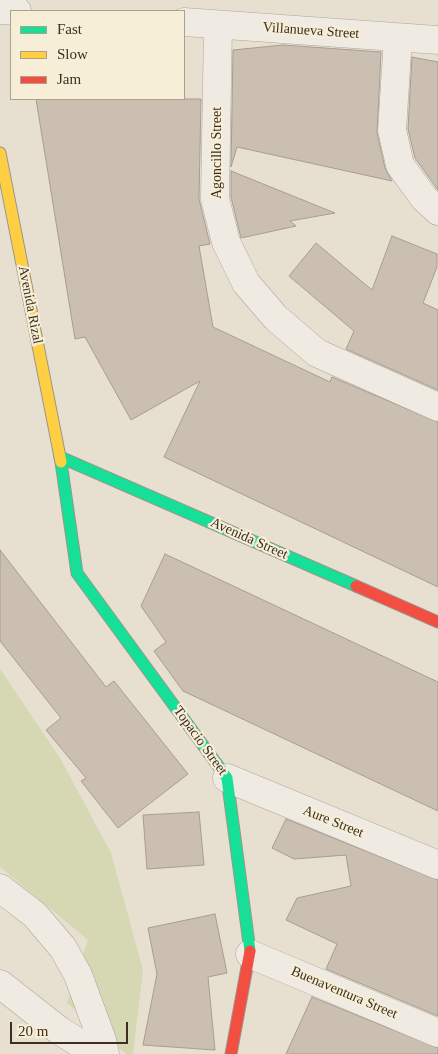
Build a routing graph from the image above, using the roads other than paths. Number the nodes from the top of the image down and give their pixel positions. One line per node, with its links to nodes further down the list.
1 (185, 22): 2 (street, Villanueva Street)
2 (218, 24): 3 (street, Villanueva Street); 7 (street, Agoncillo Street)
3 (398, 38): 4 (street, Villanueva Street); 6 (street)
4 (438, 40)
5 (0, 153): 8 (street, Avenida Rizal)
6 (438, 211)
7 (438, 407)
8 (60, 457): 9 (street, Avenida Street); 10 (street, Topacio Street)
9 (438, 622)
10 (227, 778): 11 (street, Aure Street); 13 (street, Topacio Street)
11 (438, 865)
12 (0, 888): 17 (street)
13 (250, 954): 15 (street, Buenaventura Street); 18 (street, Topacio Street)
14 (0, 984): 16 (street)
15 (438, 1033)
16 (97, 1054)
17 (105, 1054)
18 (231, 1054)

